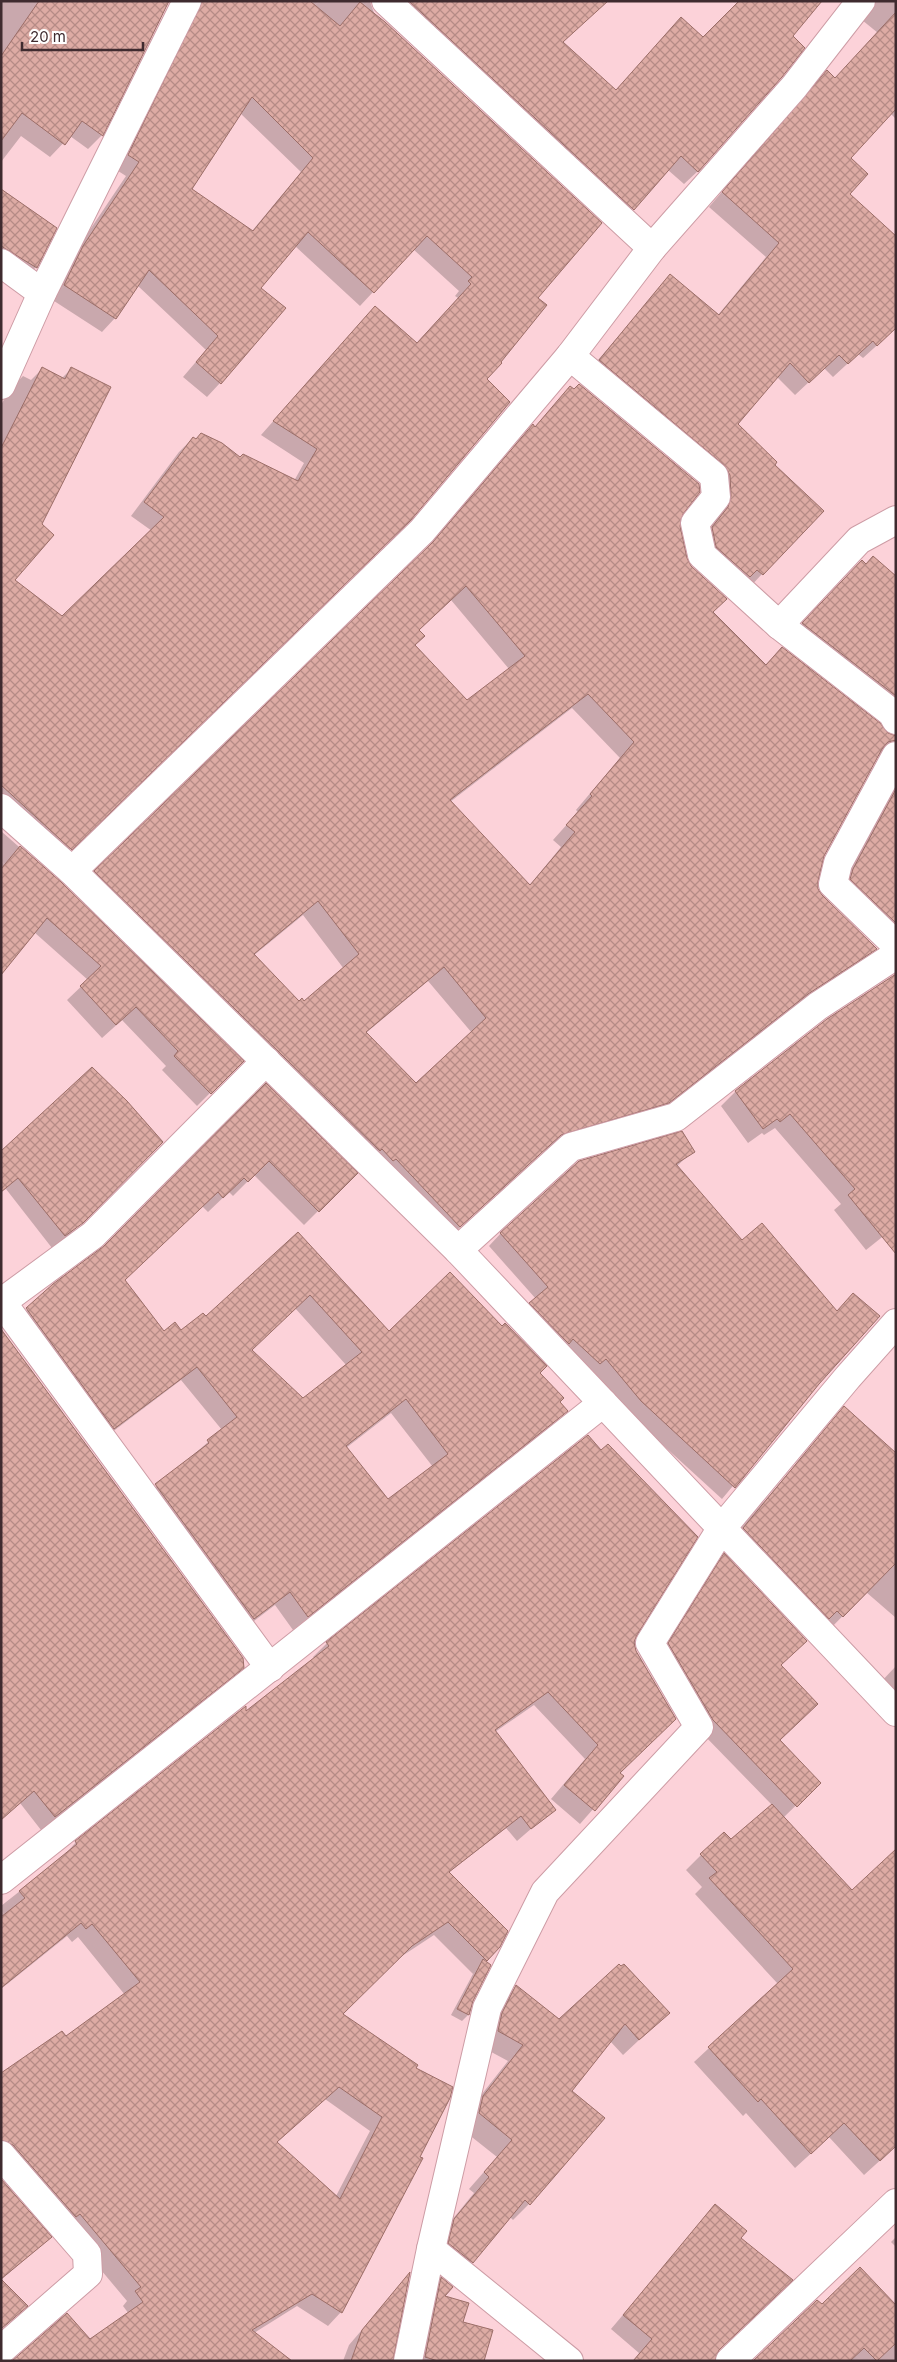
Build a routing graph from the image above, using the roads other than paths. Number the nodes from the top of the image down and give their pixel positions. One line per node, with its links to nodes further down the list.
1 (186, 1): 6 (street)
2 (386, 1): 4 (street)
3 (861, 1): 4 (street)
4 (652, 248): 7 (street)
5 (1, 263): 6 (street)
6 (42, 293): 8 (street)
7 (570, 356): 10 (street); 14 (street)
8 (1, 385)
9 (896, 520): 10 (street)
10 (779, 625): 11 (street)
11 (896, 720)
12 (896, 756): 15 (street)
13 (1, 808): 14 (street)
14 (72, 871): 17 (street)
15 (896, 945)
16 (896, 955): 18 (street)
17 (266, 1061): 18 (street); 19 (street)
18 (458, 1250): 21 (street)
19 (2, 1301): 23 (street)
20 (896, 1323): 22 (street)
21 (603, 1403): 22 (street); 23 (street)
22 (721, 1529): 24 (street); 28 (street)
23 (270, 1668): 25 (street)
24 (896, 1712)
25 (1, 1880)
26 (1, 2155): 29 (street)
27 (896, 2203): 32 (street)
28 (430, 2249): 30 (street); 31 (street)
29 (1, 2350)
30 (408, 2361)
31 (568, 2361)
32 (730, 2361)

